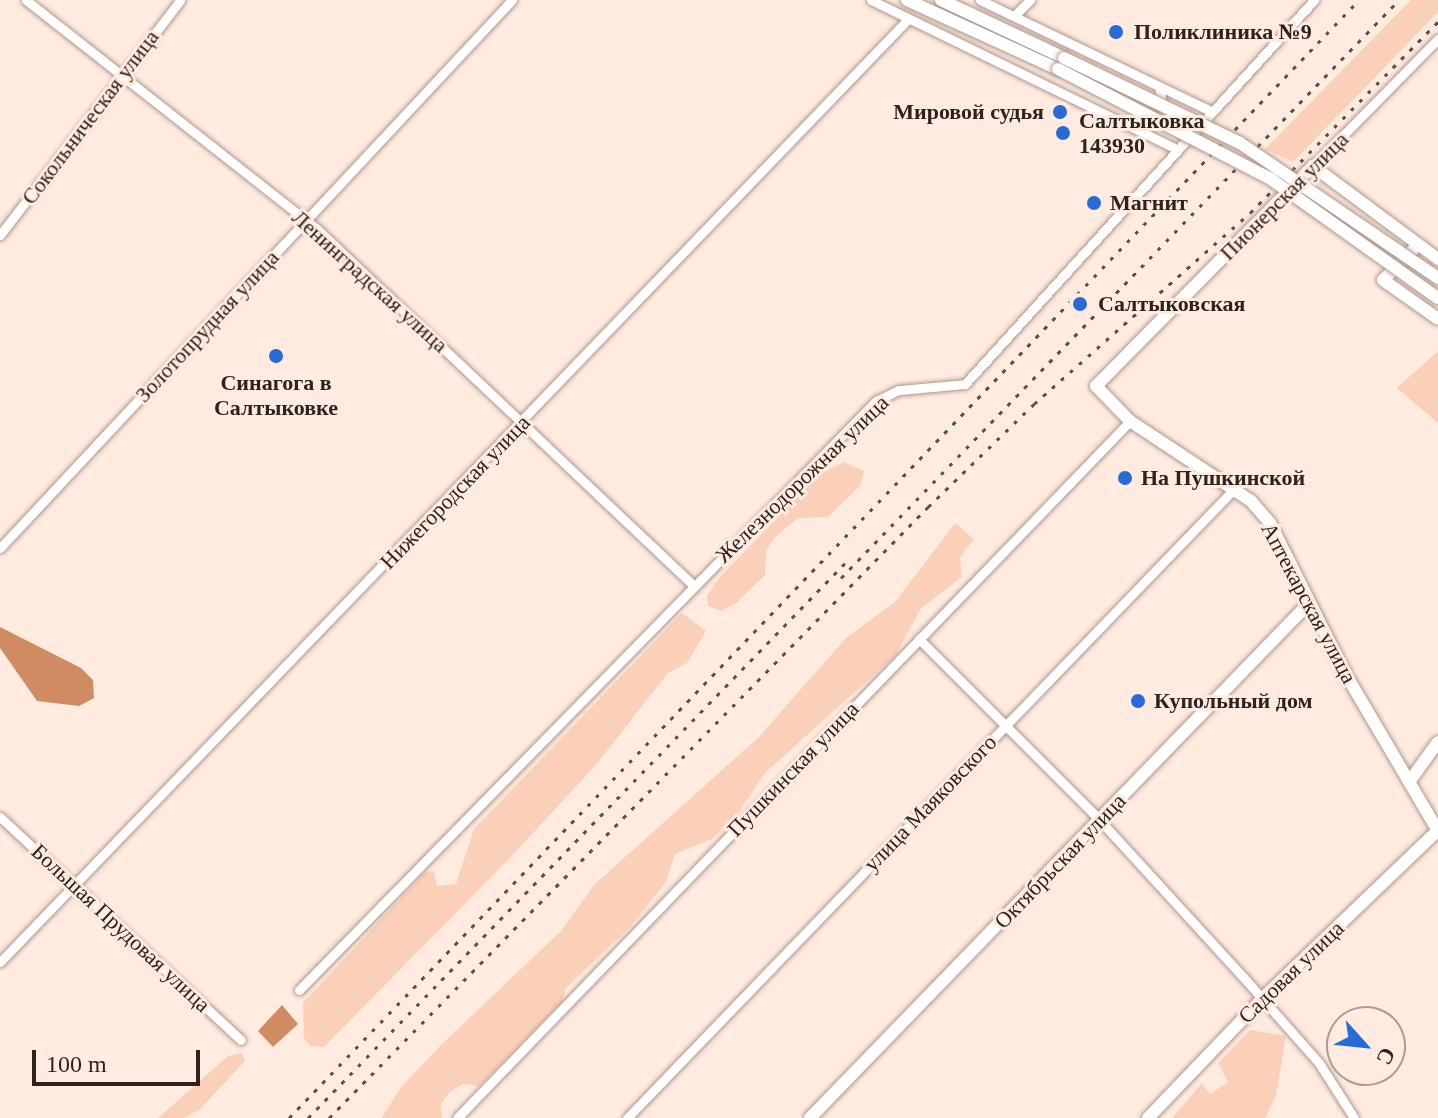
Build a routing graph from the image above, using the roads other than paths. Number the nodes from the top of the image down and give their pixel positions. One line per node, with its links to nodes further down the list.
1 (26, 0): 14 (street, Ленинградская улица)
2 (180, 0): 14 (street, Сокольническая улица)
3 (512, 0): 22 (street, Золотопрудная улица)
4 (871, 0): 11 (street)
5 (907, 0): 13 (street)
6 (941, 0): 13 (street)
7 (980, 0): 10 (street)
8 (1030, 0): 10 (street)
9 (1314, 0): 16 (street, Железнодорожная улица)
10 (1014, 16): 15 (street)
11 (908, 19): 17 (street); 30 (street, Нижегородская улица)
12 (1438, 39): 19 (street, Пионерская улица)
13 (1061, 63): 26 (street, bridge); 27 (street, bridge)
14 (120, 76): 22 (street, Ленинградская улица); 23 (street, Сокольническая улица)
15 (1154, 83): 16 (street); 17 (street)
16 (1209, 110): 18 (street, Железнодорожная улица)
17 (1133, 128): 18 (street)
18 (1177, 149): 33 (street, Железнодорожная улица)
19 (1313, 166): 20 (street, Пионерская улица); 21 (street)
20 (1294, 185): 21 (street); 29 (street, Пионерская улица)
21 (1379, 216): 24 (street)
22 (306, 221): 30 (street, Ленинградская улица); 32 (street, Золотопрудная улица)
23 (0, 235)
24 (1418, 245): 25 (street); 28 (street)
25 (1438, 259)
26 (1438, 278)
27 (1438, 298)
28 (1438, 319)
29 (1130, 421): 31 (street, Аптекарская улица); 35 (street, Пушкинская улица)
30 (519, 426): 33 (street, Ленинградская улица); 42 (street, Нижегородская улица)
31 (1234, 489): 34 (street, Аптекарская улица); 36 (street, улица Маяковского)
32 (0, 548)
33 (693, 585): 44 (street, Железнодорожная улица)
34 (1309, 603): 38 (street, Аптекарская улица); 40 (street, Октябрьская улица)
35 (919, 639): 36 (street); 47 (street, Пушкинская улица)
36 (1006, 725): 40 (street); 48 (street, улица Маяковского)
37 (1438, 742): 38 (street)
38 (1409, 782): 41 (street, Аптекарская улица)
39 (0, 817): 42 (street, Большая Прудовая улица)
40 (1100, 819): 45 (street); 49 (street, Октябрьская улица)
41 (1438, 831): 45 (street, Садовая улица)
42 (75, 885): 43 (street, Нижегородская улица); 46 (street, Большая Прудовая улица)
43 (0, 962)
44 (299, 990)
45 (1262, 999): 50 (street, Садовая улица); 51 (street)
46 (241, 1040)
47 (457, 1118)
48 (627, 1118)
49 (810, 1118)
50 (1148, 1118)
51 (1354, 1118)

